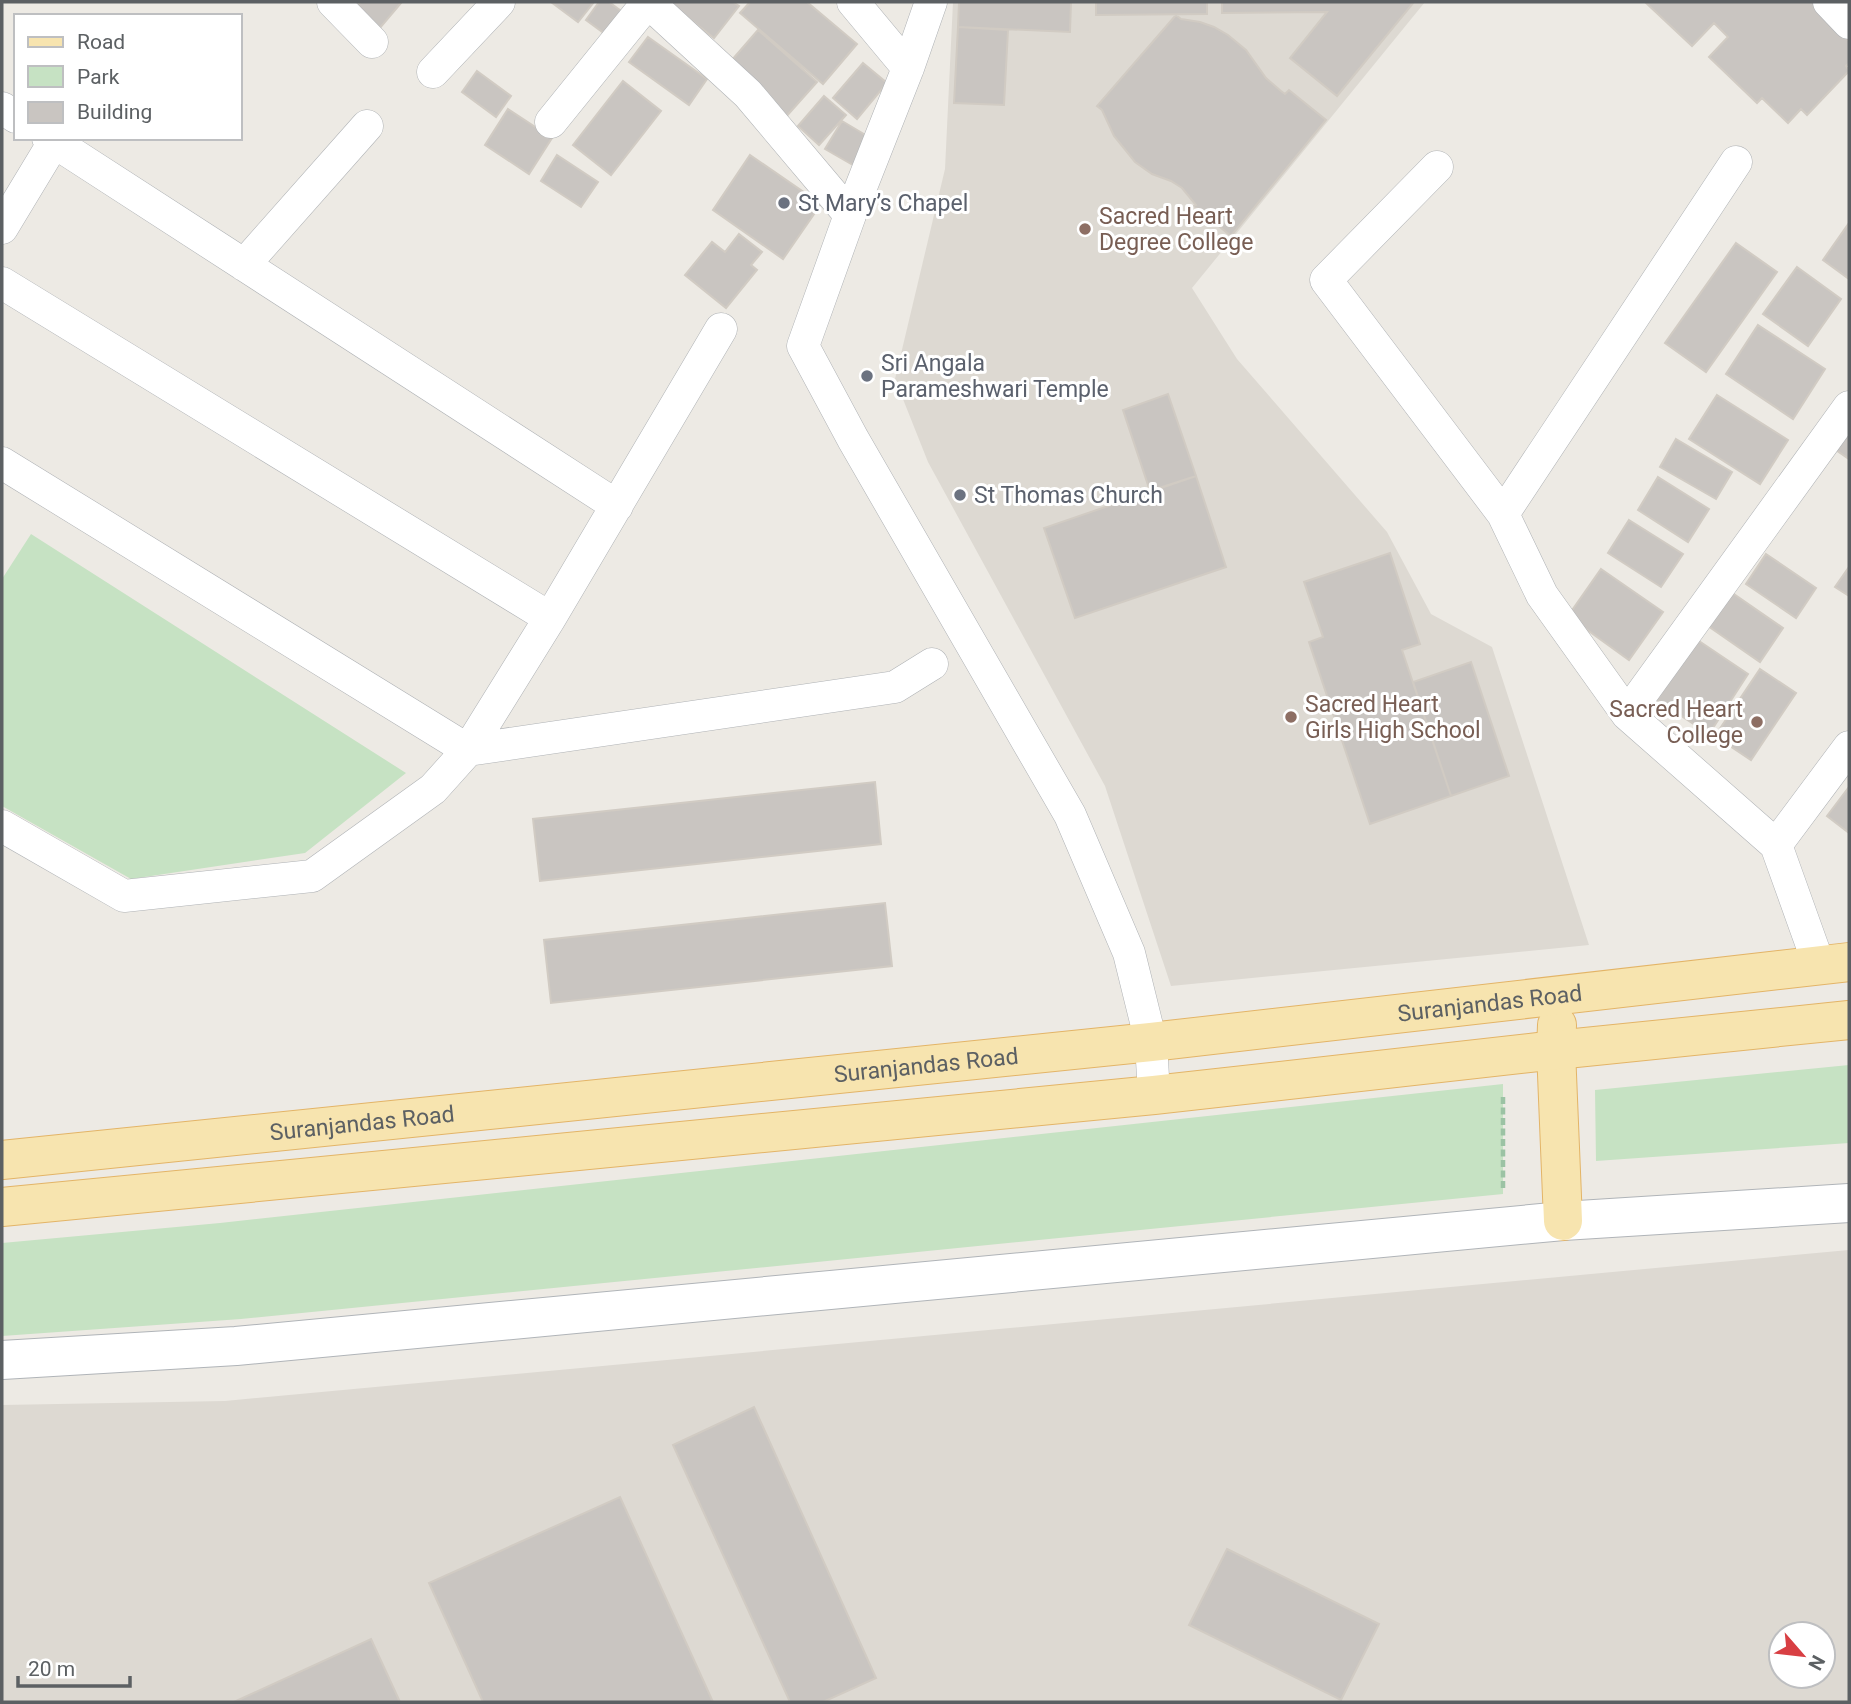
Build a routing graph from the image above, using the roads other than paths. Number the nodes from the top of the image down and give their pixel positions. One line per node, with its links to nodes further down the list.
1 (333, 2): 8 (street)
2 (498, 2): 10 (street)
3 (648, 2): 11 (street); 16 (street)
4 (853, 2): 9 (street)
5 (931, 2): 9 (street)
6 (1829, 2): 7 (street)
7 (1849, 23)
8 (372, 42)
9 (908, 68): 16 (street)
10 (433, 72)
11 (551, 122)
12 (367, 126): 18 (street)
13 (51, 140): 17 (street); 18 (street)
14 (1736, 162): 24 (street)
15 (1437, 167): 24 (street)
16 (850, 215): 35 (street)
17 (2, 228)
18 (244, 265): 23 (street)
19 (2, 283): 25 (street)
20 (721, 329): 23 (street)
21 (1849, 407): 27 (street)
22 (2, 463): 29 (street)
23 (617, 506): 25 (street)
24 (1503, 514): 27 (street)
25 (550, 618): 29 (street)
26 (932, 664): 29 (street)
27 (1627, 715): 31 (street)
28 (1849, 747): 31 (street)
29 (468, 750): 30 (street)
30 (2, 825)
31 (1776, 845): 32 (street)
32 (1834, 964): 33 (main road, Suranjandas Road)
33 (1558, 995): 35 (main road, Suranjandas Road); 36 (main road)
34 (1849, 1020): 36 (main road)
35 (1151, 1042): 37 (street); 38 (main road, Suranjandas Road)
36 (1556, 1050): 37 (main road); 41 (main road)
37 (1154, 1095): 40 (main road)
38 (2, 1160)
39 (1849, 1203): 41 (street)
40 (2, 1208)
41 (1563, 1221): 42 (street)
42 (2, 1360)

